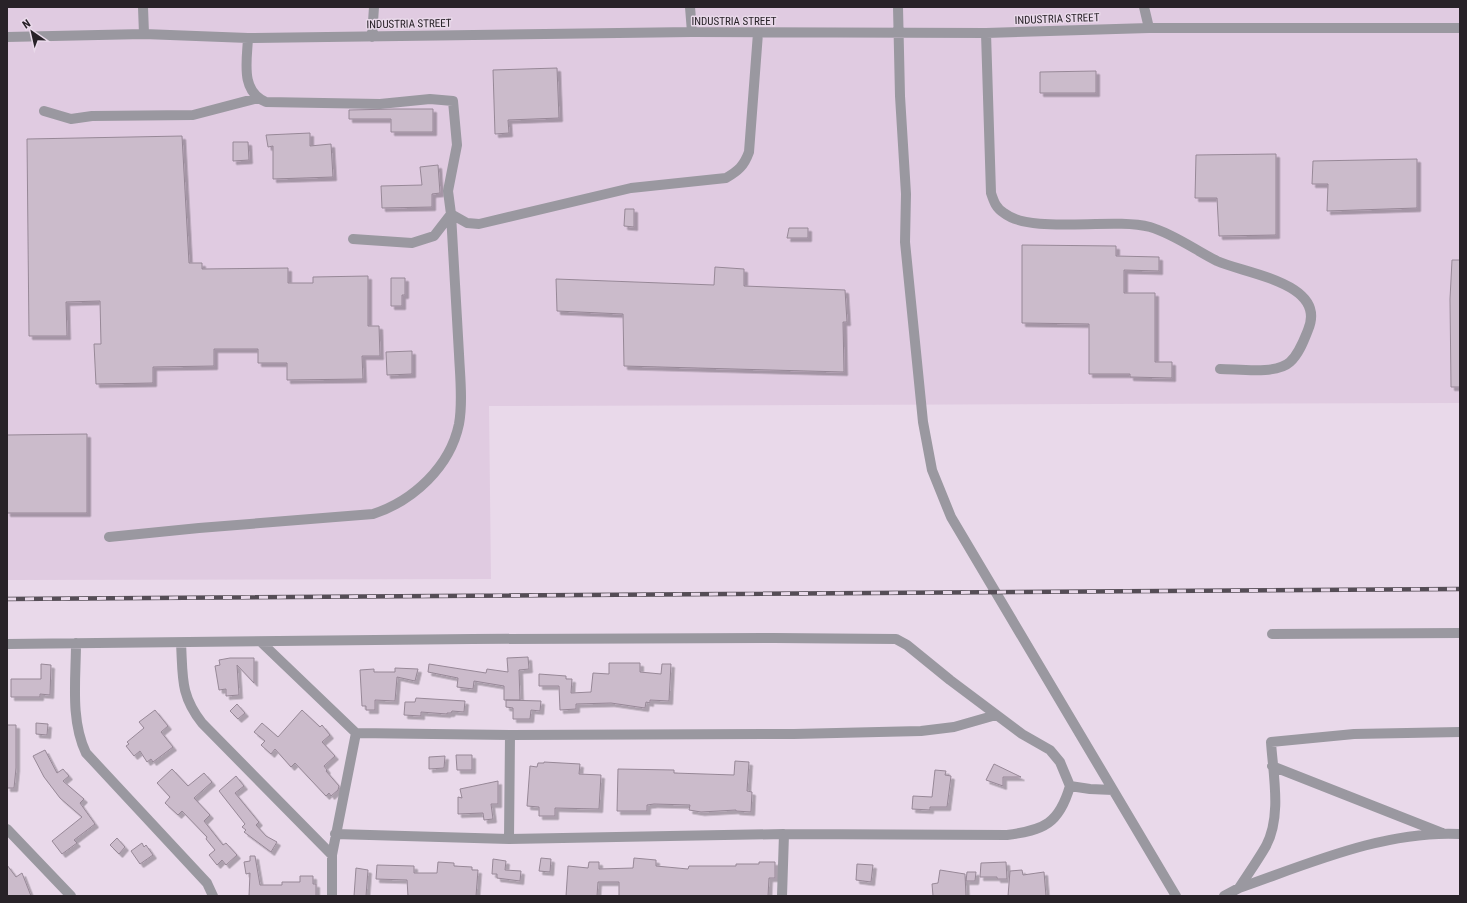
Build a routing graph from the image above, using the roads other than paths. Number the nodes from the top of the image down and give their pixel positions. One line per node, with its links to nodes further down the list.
1 (143, 7): 12 (street)
2 (374, 7): 14 (street)
3 (690, 7): 8 (street)
4 (898, 7): 9 (street)
5 (1144, 7): 6 (street)
6 (1149, 28): 7 (street, INDUSTRIA STREET); 11 (street, INDUSTRIA STREET)
7 (1460, 28)
8 (692, 32): 10 (street, INDUSTRIA STREET); 14 (street, INDUSTRIA STREET)
9 (899, 32): 10 (street, INDUSTRIA STREET); 11 (street, INDUSTRIA STREET); 34 (street)
10 (758, 33): 18 (street)
11 (986, 33): 20 (street)
12 (144, 34): 13 (street, INDUSTRIA STREET); 15 (street, INDUSTRIA STREET)
13 (7, 37)
14 (372, 37): 15 (street, INDUSTRIA STREET)
15 (248, 38): 16 (street)
16 (258, 98): 17 (street); 18 (street)
17 (44, 111)
18 (451, 214): 19 (street); 21 (street)
19 (353, 239)
20 (1220, 369)
21 (109, 537)
22 (1460, 633): 23 (street)
23 (1272, 634)
24 (76, 643): 25 (street); 27 (street); 44 (street)
25 (181, 643): 26 (street); 41 (street)
26 (262, 643): 28 (street); 30 (street)
27 (7, 644)
28 (996, 714): 31 (street); 33 (street)
29 (1460, 732): 32 (street)
30 (356, 733): 31 (street); 37 (street)
31 (510, 735): 40 (street)
32 (1272, 766): 36 (street); 42 (street)
33 (1070, 786): 34 (street); 38 (street)
34 (1113, 790): 47 (street)
35 (7, 829): 43 (street)
36 (1442, 833): 39 (street); 42 (street)
37 (335, 834): 40 (street); 41 (street)
38 (784, 834): 40 (street); 46 (street)
39 (1460, 834)
40 (509, 839)
41 (332, 855): 45 (street)
42 (1238, 888): 48 (street)
43 (71, 896)
44 (213, 896)
45 (332, 896)
46 (782, 896)
47 (1176, 896)
48 (1224, 896)

